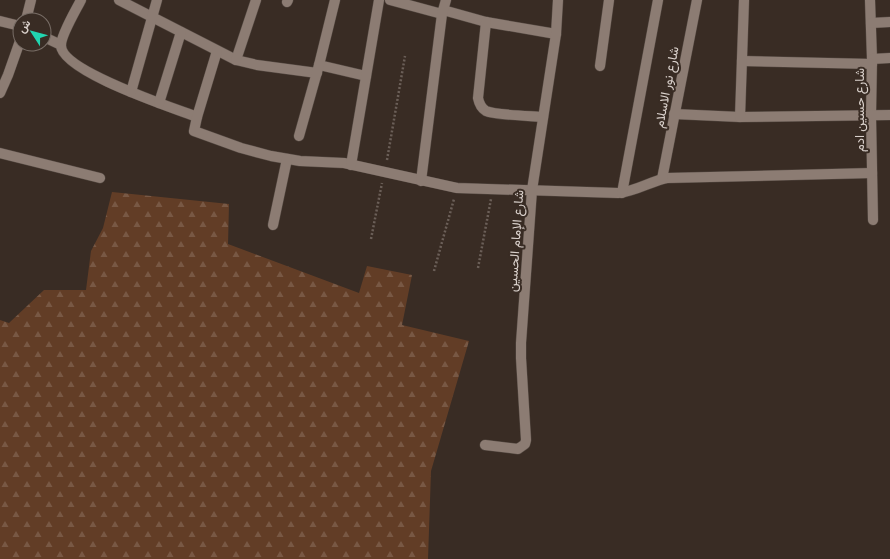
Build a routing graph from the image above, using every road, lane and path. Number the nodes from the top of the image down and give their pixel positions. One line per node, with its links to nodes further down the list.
1 (31, 0): 16 (street)
2 (81, 0): 27 (street)
3 (119, 0): 18 (street)
4 (157, 0): 18 (street)
5 (256, 0): 32 (street)
6 (335, 0): 36 (street)
7 (379, 0): 37 (street)
8 (390, 0): 17 (street)
9 (446, 0): 17 (street)
10 (558, 0): 25 (street, شارع الإمام الحسين)
11 (609, 0): 35 (street)
12 (658, 0): 59 (street)
13 (697, 0): 41 (street, شارع نور الاسلام)
14 (744, 0): 33 (street)
15 (870, 0): 22 (street, شارع حسين ادم)
16 (28, 12)
17 (443, 12): 20 (street); 55 (street)
18 (153, 17): 24 (street); 38 (street)
19 (0, 21): 23 (street)
20 (486, 22): 25 (street); 45 (street)
21 (890, 22): 22 (street)
22 (871, 23): 34 (street, شارع حسين ادم)
23 (12, 24)
24 (181, 32): 28 (street); 40 (street)
25 (556, 34): 45 (street, شارع الإمام الحسين)
26 (52, 41): 27 (street)
27 (61, 45): 38 (street)
28 (217, 51): 32 (street); 44 (street)
29 (16, 52): 39 (street)
30 (405, 56): 51 (path)
31 (890, 58): 34 (street)
32 (236, 60): 36 (street)
33 (742, 61): 34 (street); 46 (street)
34 (872, 61): 43 (street, شارع حسين ادم)
35 (600, 66)
36 (318, 69): 37 (street); 47 (street)
37 (366, 76): 50 (street)
38 (131, 92): 40 (street)
39 (0, 93)
40 (159, 103): 44 (street)
41 (674, 114): 46 (street); 54 (street, شارع نور الاسلام)
42 (890, 115): 43 (street)
43 (871, 116): 46 (street); 52 (street, شارع حسين ادم)
44 (197, 117): 49 (street)
45 (543, 117): 58 (street, شارع الإمام الحسين)
46 (740, 118)
47 (299, 136)
48 (0, 153): 53 (street)
49 (287, 159): 50 (street); 61 (street)
50 (351, 165): 51 (street)
51 (385, 172): 55 (street); 62 (path)
52 (872, 173): 54 (street); 60 (street, شارع حسين ادم)
53 (100, 178)
54 (662, 179): 59 (street)
55 (421, 181): 56 (street)
56 (457, 188): 57 (street); 64 (path)
57 (493, 189): 58 (street); 63 (path)
58 (532, 190): 59 (street); 65 (street, شارع الإمام الحسين)
59 (622, 193)
60 (873, 220)
61 (273, 225)
62 (371, 239)
63 (478, 268)
64 (434, 271)
65 (485, 445)

